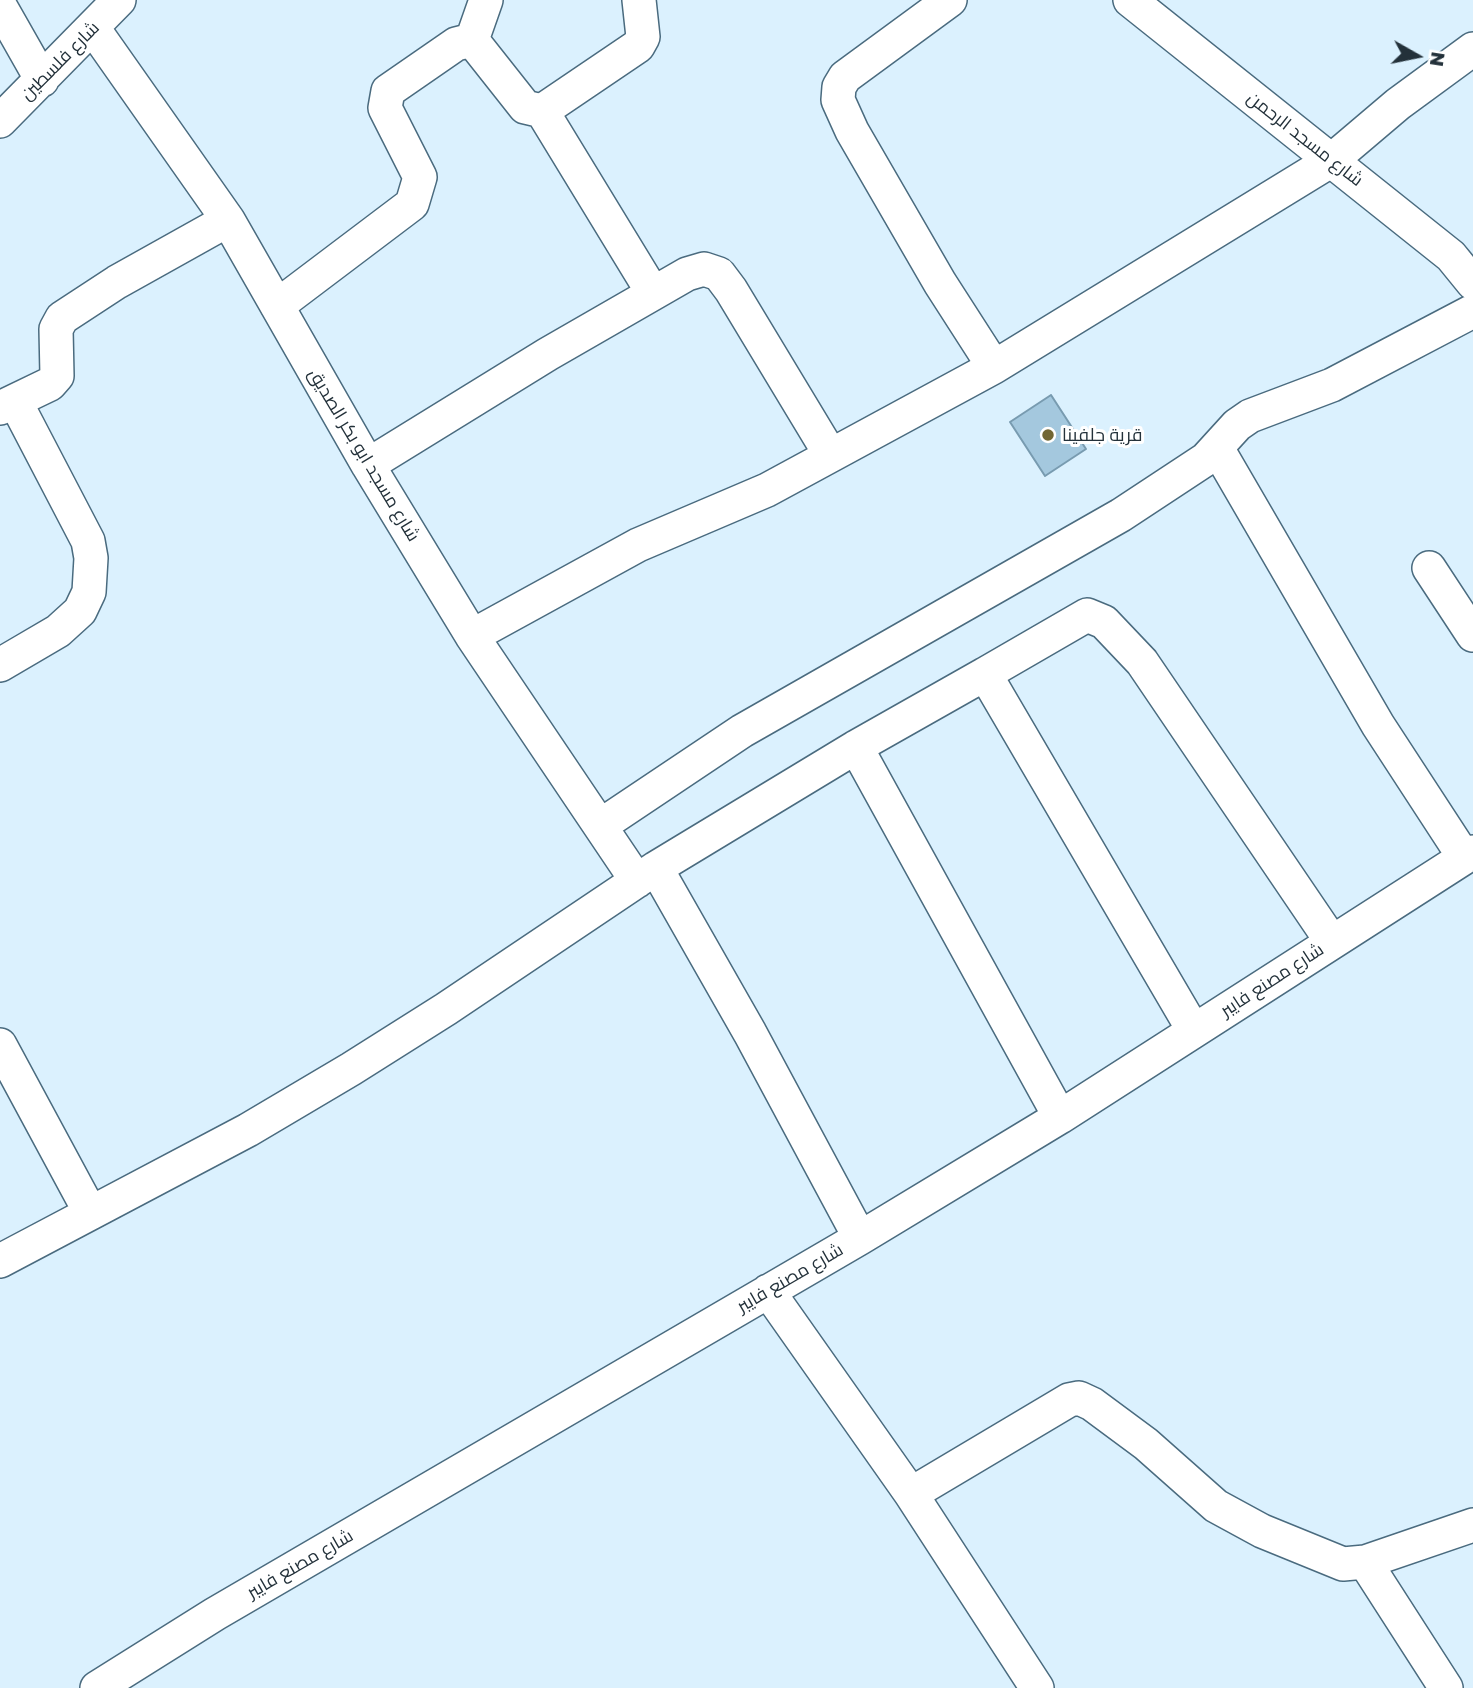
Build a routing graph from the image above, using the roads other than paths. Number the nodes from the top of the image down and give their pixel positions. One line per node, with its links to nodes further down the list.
1 (119, 0): 7 (street, شارع فلسطين)
2 (486, 0): 8 (street)
3 (639, 0): 11 (street)
4 (950, 0): 19 (street)
5 (1130, 0): 13 (street, شارع مسجد الرحمن)
6 (0, 6): 10 (street)
7 (93, 27): 10 (street, شارع فلسطين); 14 (street, شارع مسجد ابو بكر الصديق)
8 (472, 40): 11 (street); 17 (street)
9 (1473, 49): 13 (street)
10 (43, 79): 12 (street, شارع فلسطين)
11 (542, 111): 16 (street)
12 (0, 121)
13 (1332, 160): 15 (street, شارع مسجد الرحمن); 19 (street)
14 (228, 220): 17 (street, شارع مسجد ابو بكر الصديق); 20 (street)
15 (1473, 284)
16 (653, 293): 22 (street); 23 (street)
17 (277, 306): 23 (street, شارع مسجد ابو بكر الصديق)
18 (1473, 311): 21 (street)
19 (994, 367): 22 (street)
20 (7, 405): 27 (street)
21 (1217, 448): 30 (street); 31 (street)
22 (830, 454): 26 (street)
23 (368, 465): 26 (street, شارع مسجد ابو بكر الصديق)
24 (1429, 568): 25 (street)
25 (1473, 635)
26 (472, 636): 30 (street, شارع مسجد ابو بكر الصديق)
27 (0, 665)
28 (985, 674): 29 (street); 33 (street); 34 (street)
29 (856, 747): 32 (street); 36 (street)
30 (600, 826): 32 (street, شارع مسجد ابو بكر الصديق)
31 (1468, 855): 33 (street, شارع مصنع فايبر)
32 (647, 874): 37 (street); 38 (street, شارع مسجد ابو بكر الصديق)
33 (1332, 942): 34 (street, شارع مصنع فايبر)
34 (1194, 1031): 36 (street, شارع مصنع فايبر)
35 (0, 1045): 37 (street)
36 (1060, 1117): 38 (street, شارع مصنع فايبر)
37 (90, 1212): 39 (street)
38 (860, 1238): 40 (street, شارع مصنع فايبر)
39 (0, 1261)
40 (768, 1291): 41 (street); 44 (street, شارع مصنع فايبر)
41 (911, 1493): 43 (street); 45 (street)
42 (1473, 1525): 43 (street)
43 (1365, 1562): 46 (street)
44 (97, 1688)
45 (1037, 1688)
46 (1446, 1688)

